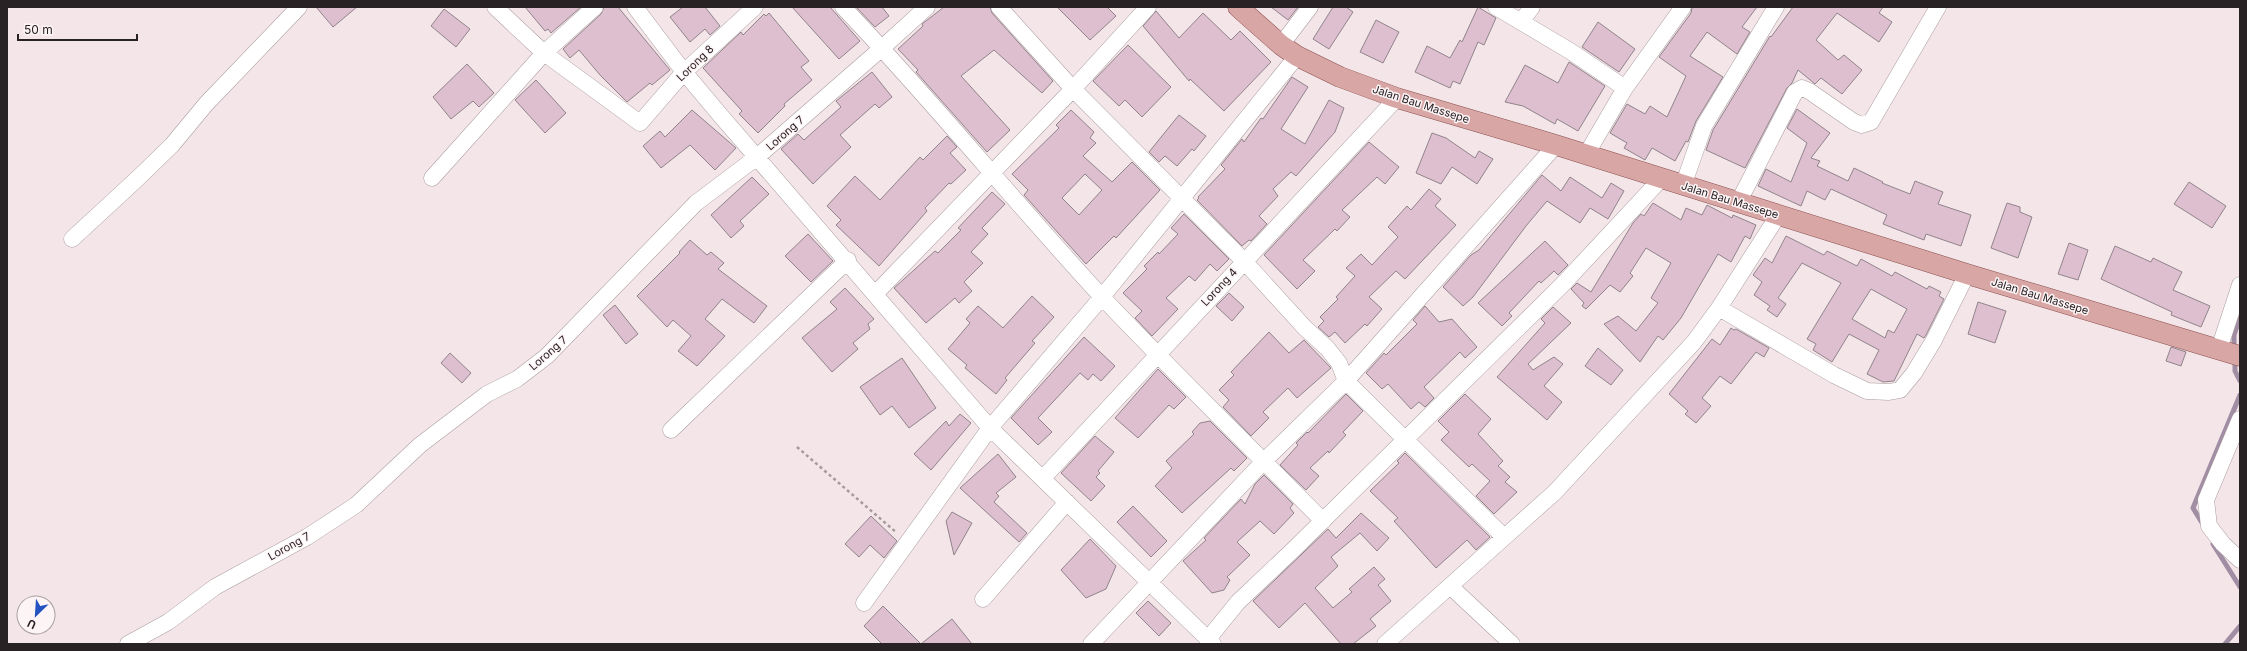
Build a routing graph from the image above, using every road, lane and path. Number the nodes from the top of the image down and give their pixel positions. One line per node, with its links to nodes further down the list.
1 (299, 7): 35 (street)
2 (495, 7): 20 (street)
3 (595, 7): 20 (street)
4 (635, 7): 21 (street)
5 (754, 7): 21 (street, Lorong 8)
6 (843, 7): 18 (street)
7 (927, 7): 18 (street, Lorong 7)
8 (999, 7): 23 (street)
9 (1148, 7): 23 (street)
10 (1238, 7): 19 (main road, Jalan Bau Massepe)
11 (1310, 7): 19 (street)
12 (1496, 7): 17 (street)
13 (1532, 7): 17 (street)
14 (1683, 7): 22 (street)
15 (1776, 7): 31 (street)
16 (1938, 7): 33 (street)
17 (1521, 22): 22 (street)
18 (882, 48): 27 (street, Lorong 7); 28 (street)
19 (1289, 50): 24 (main road, Jalan Bau Massepe); 32 (street)
20 (544, 53): 21 (street, Lorong 8); 29 (street)
21 (684, 72): 27 (street)
22 (1625, 88): 26 (street)
23 (1074, 89): 28 (street); 32 (street)
24 (1397, 98): 25 (main road, Jalan Bau Massepe); 37 (street, Lorong 4)
25 (1556, 145): 26 (main road, Jalan Bau Massepe); 45 (street)
26 (1586, 155): 30 (main road, Jalan Bau Massepe)
27 (757, 156): 36 (street); 63 (street, Lorong 7)
28 (991, 174): 40 (street); 41 (street)
29 (432, 178)
30 (1661, 179): 31 (main road, Jalan Bau Massepe); 49 (street)
31 (1682, 186): 33 (main road, Jalan Bau Massepe)
32 (1181, 198): 37 (street); 41 (street)
33 (1738, 203): 34 (main road, Jalan Bau Massepe)
34 (1779, 214): 38 (main road, Jalan Bau Massepe); 42 (street)
35 (72, 238)
36 (848, 260): 40 (street); 48 (street)
37 (1244, 261): 44 (street, Lorong 4); 45 (street)
38 (1967, 274): 42 (street); 43 (main road, Jalan Bau Massepe)
39 (2240, 285): 43 (street)
40 (876, 293): 47 (street)
41 (1102, 297): 44 (street); 47 (street)
42 (1719, 308): 55 (street)
43 (2228, 352)
44 (1157, 354): 51 (street); 52 (street, Lorong 4)
45 (1346, 381): 49 (street); 51 (street)
46 (2240, 419): 57 (street)
47 (990, 428): 52 (street); 56 (street)
48 (671, 430)
49 (1406, 439): 54 (street); 55 (street)
50 (797, 447): 56 (path)
51 (1264, 461): 54 (street); 58 (street)
52 (1043, 478): 53 (street)
53 (1067, 502): 58 (street); 60 (street)
54 (1323, 521): 62 (street)
55 (1504, 537): 59 (street)
56 (908, 542): 61 (street)
57 (2240, 560)
58 (1150, 583): 62 (street); 64 (street)
59 (1450, 586): 65 (street); 66 (street)
60 (983, 599)
61 (864, 603)
62 (1210, 641)
63 (128, 644)
64 (1091, 644)
65 (1385, 644)
66 (1512, 644)

